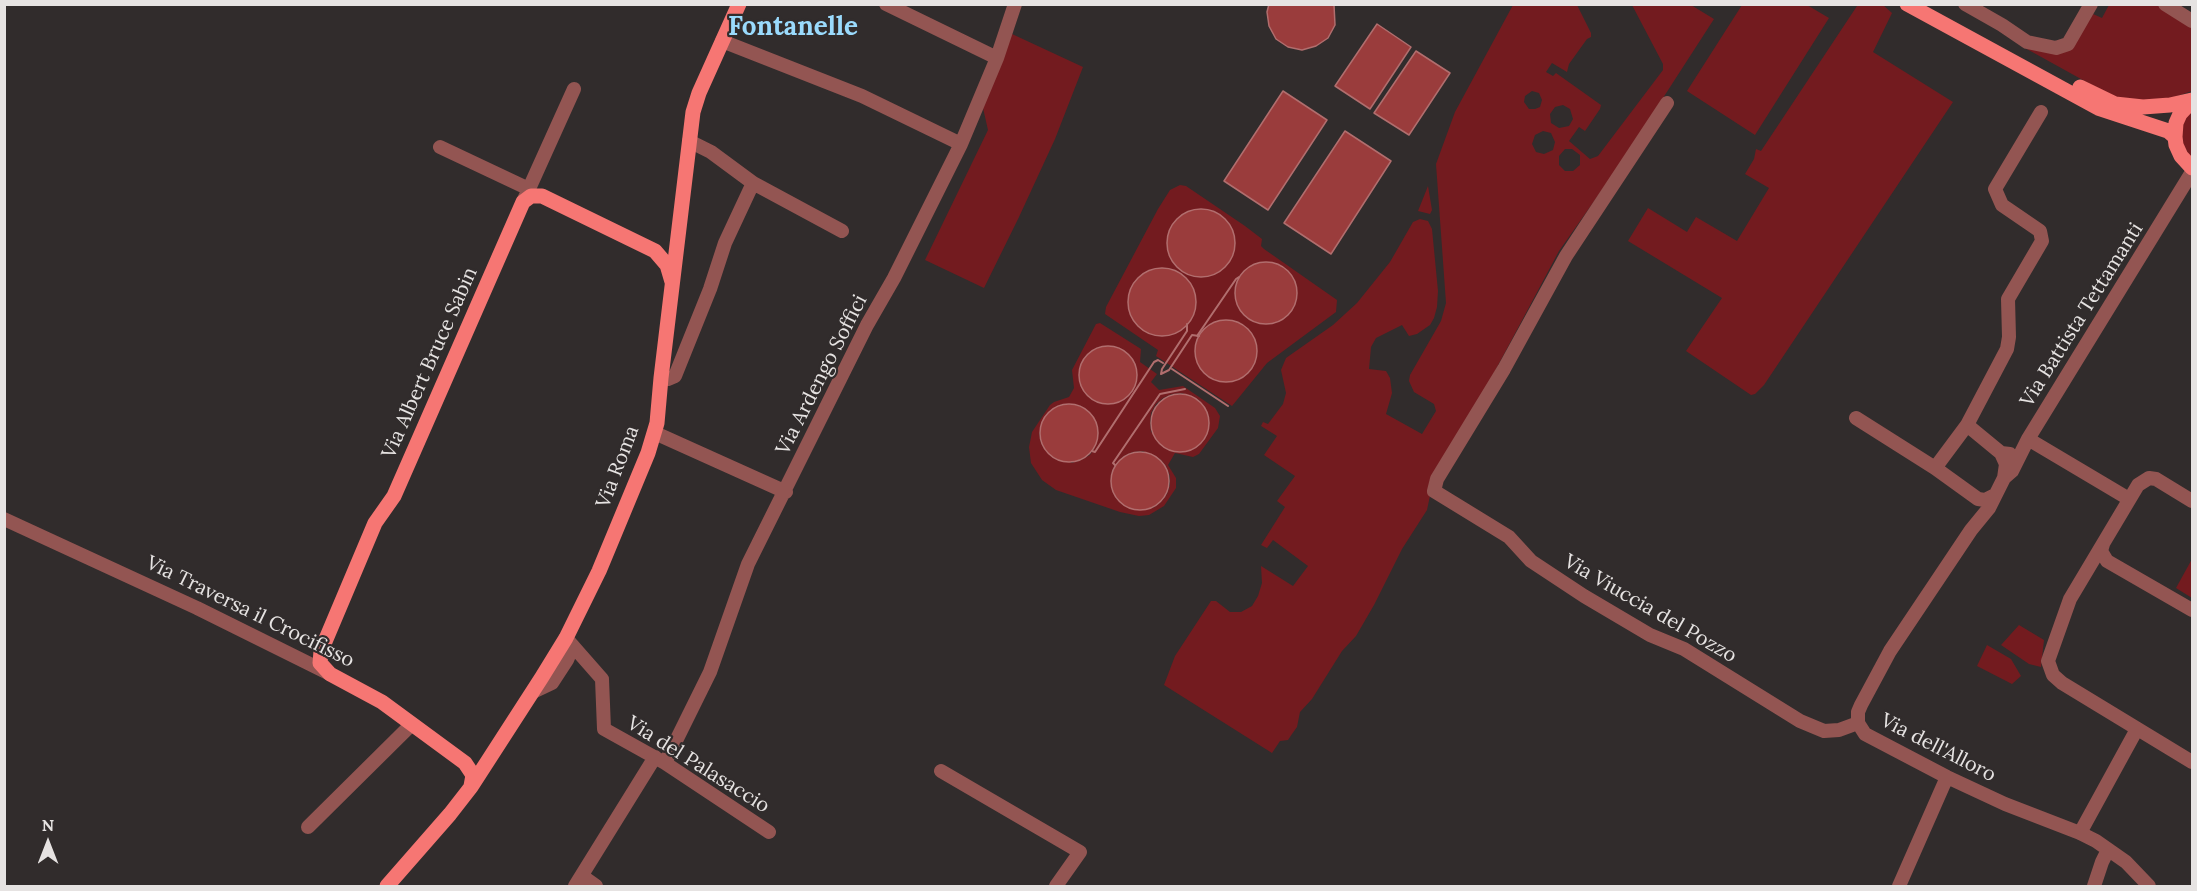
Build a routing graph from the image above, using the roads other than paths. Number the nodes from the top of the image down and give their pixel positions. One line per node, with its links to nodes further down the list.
1 (740, 4): 10 (main road, Via Roma)
2 (886, 4): 11 (street)
3 (1015, 4): 11 (street, Via Ardengo Soffici)
4 (1907, 4): 16 (main road)
5 (1928, 4): 13 (main road)
6 (1965, 4): 7 (street)
7 (2091, 4)
8 (2165, 4): 9 (street)
9 (2193, 21)
10 (722, 41): 17 (main road, Via Roma); 18 (street)
11 (997, 58): 18 (street, Via Ardengo Soffici)
12 (574, 89): 22 (street)
13 (2193, 100): 16 (main road)
14 (1667, 103): 49 (street, Via Viuccia del Pozzo)
15 (2041, 112): 29 (street)
16 (2175, 137): 20 (main road)
17 (689, 141): 21 (street); 23 (main road, Via Roma)
18 (961, 144): 36 (street, Via Ardengo Soffici)
19 (440, 147): 22 (street)
20 (2193, 170): 31 (street, Via Battista Tettamanti)
21 (753, 183): 24 (street); 27 (street)
22 (532, 196): 25 (main road); 46 (main road, Via Albert Bruce Sabin)
23 (680, 230): 25 (main road); 26 (main road, Via Roma)
24 (842, 231)
25 (655, 251): 26 (main road)
26 (672, 291): 27 (main road, Via Roma)
27 (661, 378): 30 (main road, Via Roma)
28 (1856, 418): 34 (street)
29 (1967, 425): 33 (street); 34 (street)
30 (655, 433): 36 (street); 45 (main road, Via Roma)
31 (2028, 439): 32 (street, Via Battista Tettamanti); 38 (street)
32 (2021, 451): 33 (street); 35 (street, Via Battista Tettamanti)
33 (2001, 453): 35 (street)
34 (1935, 468): 37 (street)
35 (2004, 478): 37 (street, Via dell'Alloro)
36 (786, 492): 53 (street, Via Ardengo Soffici)
37 (1995, 495): 49 (street, Via dell'Alloro)
38 (2129, 498): 39 (street); 41 (street)
39 (2193, 501)
40 (4, 519): 47 (street, Via Traversa il Crocifisso)
41 (2103, 544): 42 (street); 43 (street)
42 (2107, 561): 43 (street); 44 (street)
43 (2091, 564): 51 (street)
44 (2193, 610)
45 (569, 642): 52 (main road, Via Roma); 53 (street, Via del Palasaccio)
46 (321, 651): 47 (street); 48 (main road)
47 (297, 657): 48 (street, Via Traversa il Crocifisso)
48 (330, 674): 50 (main road, Via Traversa il Crocifisso)
49 (1858, 723): 57 (street, Via dell'Alloro)
50 (411, 726): 55 (main road, Via Traversa il Crocifisso); 59 (street)
51 (2137, 729): 54 (street); 61 (street)
52 (489, 759): 55 (main road); 58 (main road, Via Roma)
53 (660, 760): 60 (street, Via del Palasaccio); 63 (street, Via Ardengo Soffici)
54 (2193, 762)
55 (465, 763): 58 (main road)
56 (941, 771): 66 (street)
57 (1947, 777): 61 (street, Via dell'Alloro); 67 (street)
58 (471, 787): 64 (main road, Via Roma)
59 (308, 827)
60 (769, 832)
61 (2080, 832): 62 (street, Via dell'Alloro)
62 (2108, 850): 68 (street); 69 (street, Via dell'Alloro)
63 (579, 881): 65 (street)
64 (387, 886)
65 (596, 886)
66 (1056, 886)
67 (1899, 886)
68 (2094, 886)
69 (2149, 886)

